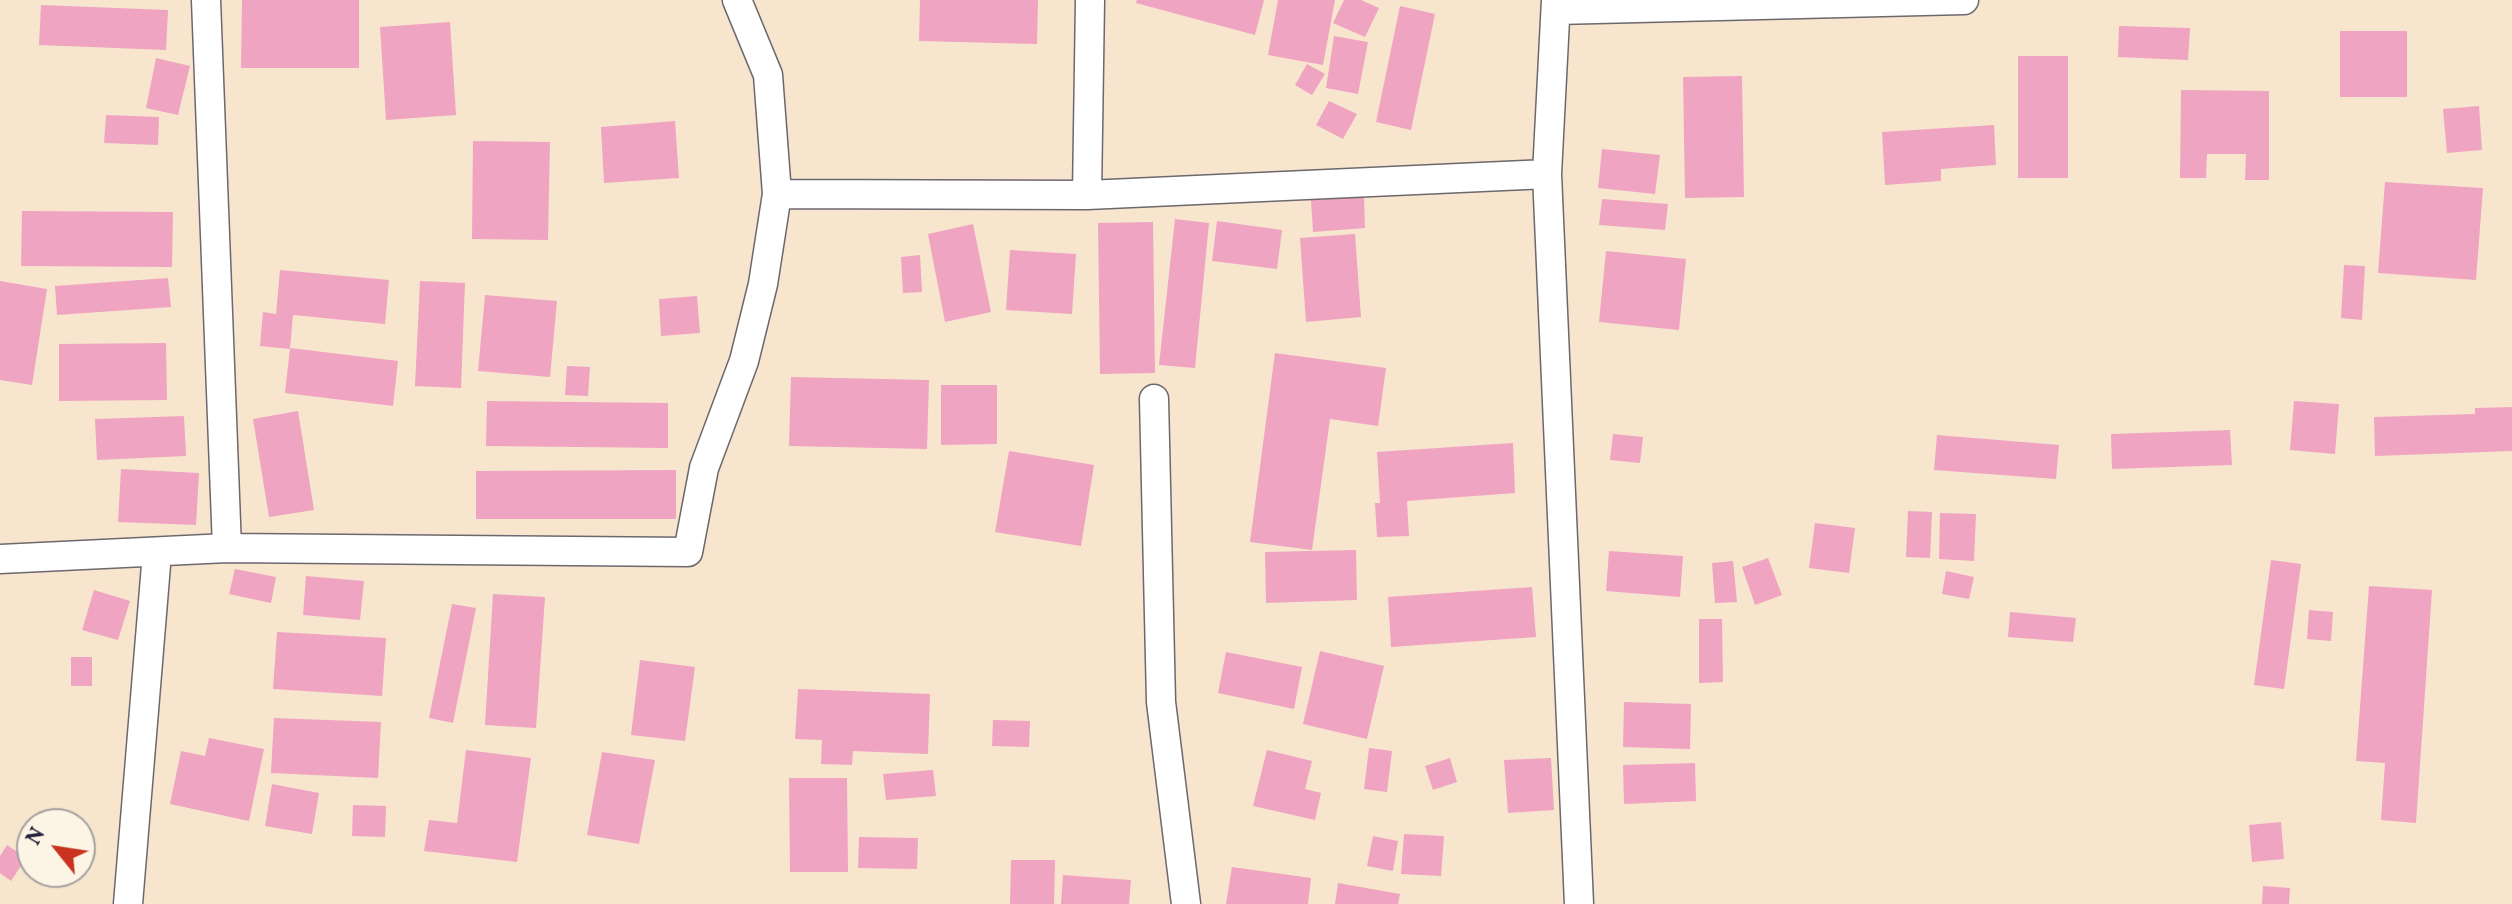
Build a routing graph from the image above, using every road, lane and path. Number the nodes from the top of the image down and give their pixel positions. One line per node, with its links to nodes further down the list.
1 (206, 0): 10 (street)
2 (737, 0): 7 (street)
3 (1090, 0): 8 (street)
4 (1964, 0): 5 (street)
5 (1556, 5): 6 (street)
6 (1547, 174): 8 (street); 15 (street)
7 (777, 194): 8 (street); 10 (street)
8 (1087, 195)
9 (1154, 399): 14 (street)
10 (227, 548): 11 (street)
11 (157, 553): 12 (street); 13 (street)
12 (0, 559)
13 (128, 904)
14 (1186, 904)
15 (1579, 904)

